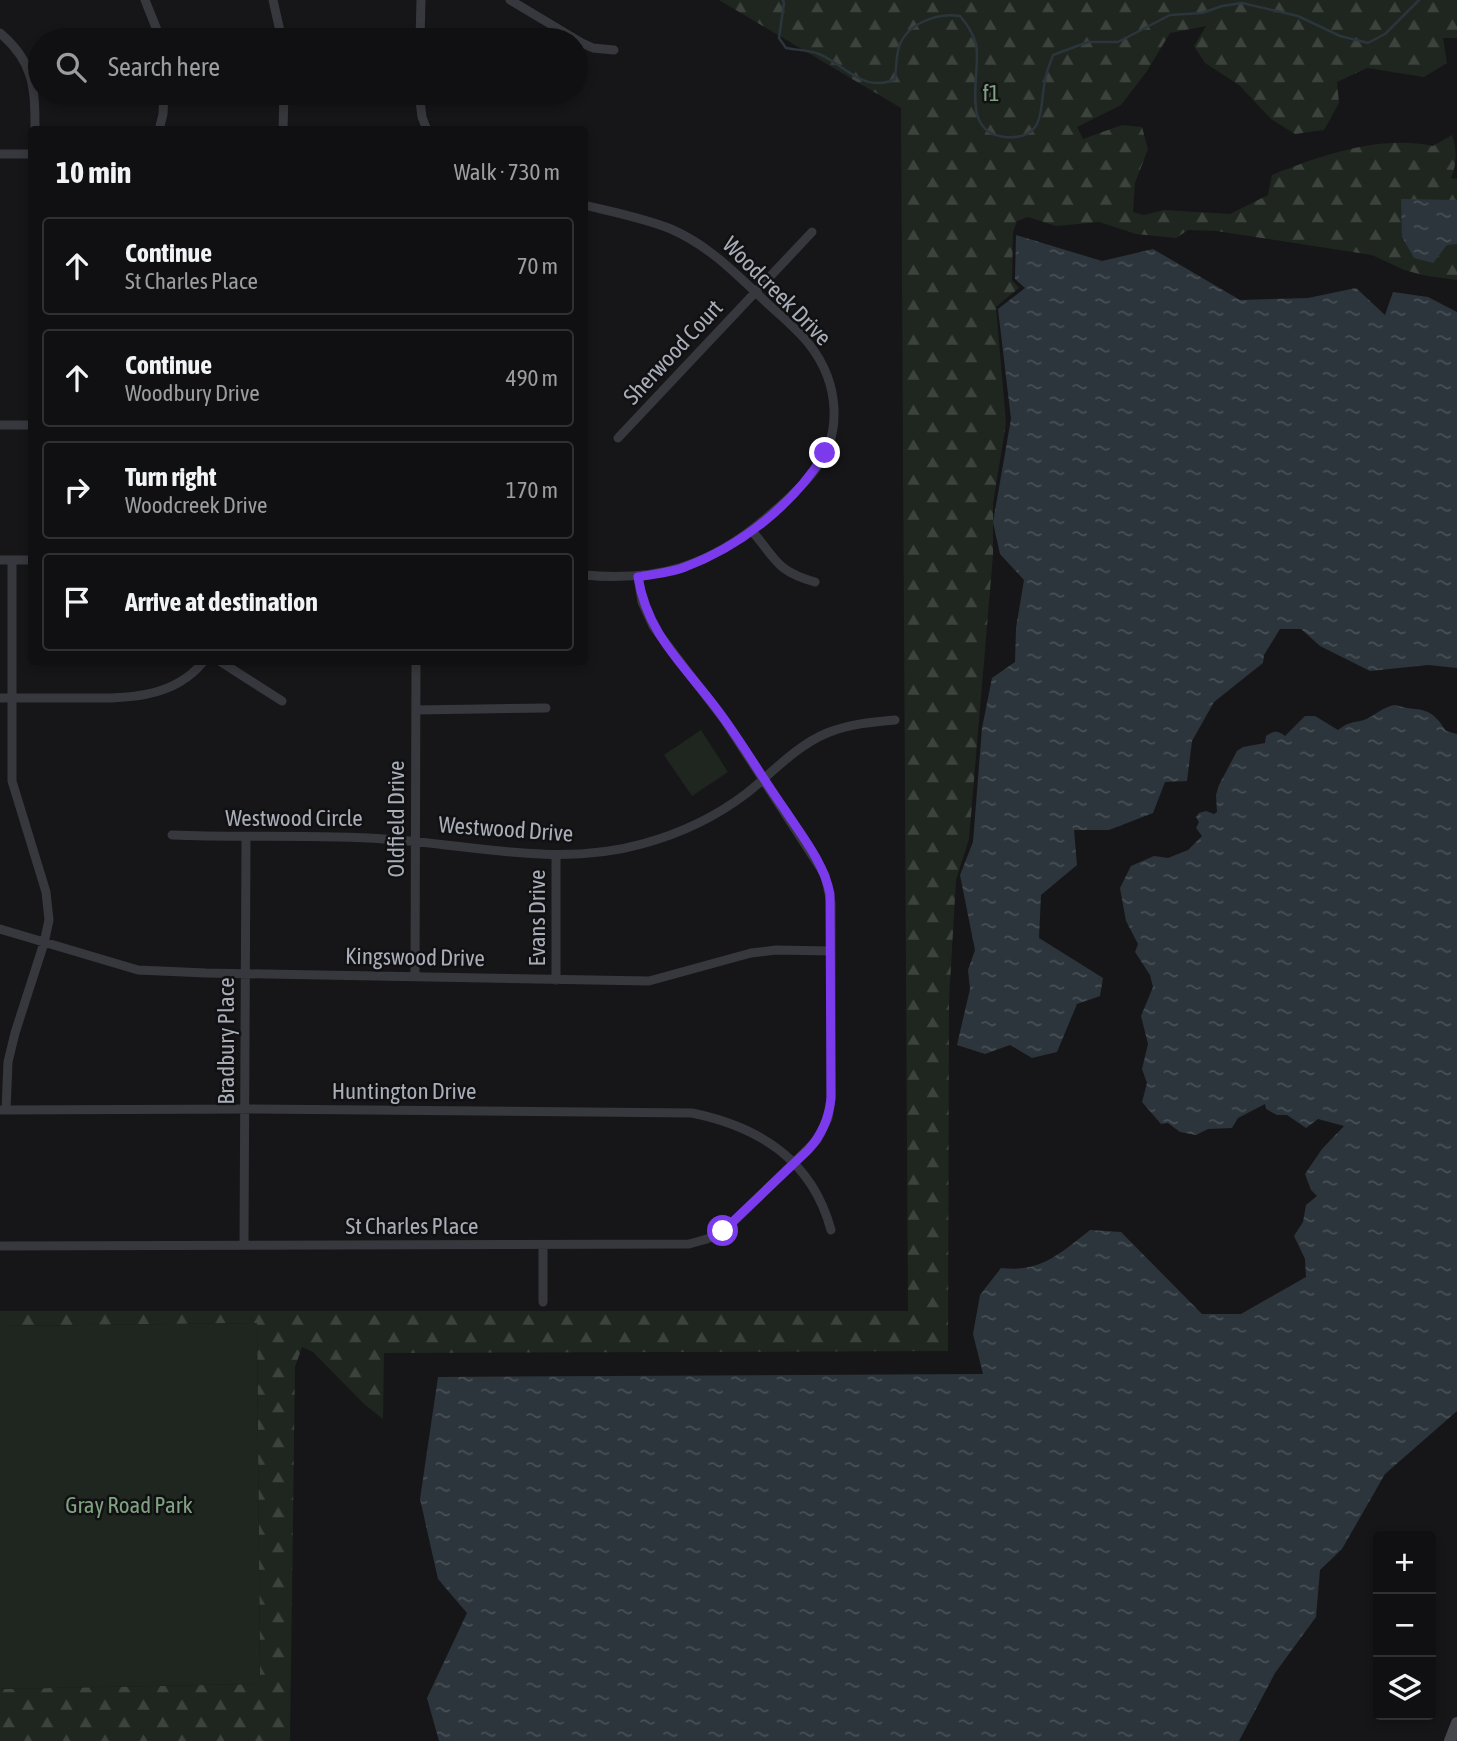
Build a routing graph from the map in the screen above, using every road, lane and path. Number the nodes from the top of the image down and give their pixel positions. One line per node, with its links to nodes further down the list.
1 (145, 0): 5 (street)
2 (273, 0): 6 (street)
3 (421, 0): 7 (street)
4 (510, 0): 8 (street)
5 (156, 28)
6 (279, 28)
7 (420, 28)
8 (557, 28)
9 (0, 33): 12 (street)
10 (588, 46): 11 (street)
11 (614, 50)
12 (28, 68)
13 (36, 105): 17 (street)
14 (163, 105): 18 (street)
15 (284, 105): 19 (street)
16 (420, 105): 20 (street)
17 (35, 126)
18 (160, 126)
19 (284, 126)
20 (425, 126)
21 (0, 153): 22 (street)
22 (28, 153)
23 (588, 206): 25 (street, Woodcreek Drive)
24 (812, 232): 25 (street, Sherwood Court)
25 (756, 292): 28 (street, Sherwood Court); 29 (street, Woodcreek Drive)
26 (0, 425): 27 (street)
27 (28, 425)
28 (618, 438)
29 (752, 531): 34 (street, Woodcreek Drive); 35 (street)
30 (0, 560): 31 (street)
31 (12, 560): 32 (street); 40 (street)
32 (28, 560)
33 (588, 575): 34 (street, Woodcreek Drive)
34 (638, 577): 45 (street, St Charles Place)
35 (815, 582)
36 (200, 665): 40 (street)
37 (225, 665): 41 (street)
38 (416, 665): 43 (street, Oldfield Drive)
39 (0, 698): 40 (street)
40 (11, 698): 51 (street)
41 (282, 701)
42 (546, 708): 43 (street)
43 (416, 710): 48 (street, Oldfield Drive)
44 (895, 720): 45 (street, Westwood Drive)
45 (763, 779): 49 (street, Westwood Drive); 52 (street, St Charles Place)
46 (172, 835): 47 (street, Westwood Circle)
47 (246, 838): 48 (street, Westwood Circle); 53 (street, Bradbury Place)
48 (416, 842): 49 (street, Westwood Drive); 54 (street, Oldfield Drive)
49 (556, 855): 55 (street, Evans Drive)
50 (0, 929): 51 (street, Kingswood Drive)
51 (44, 943): 53 (street, Kingswood Drive); 57 (street)
52 (831, 951): 55 (street, Kingswood Drive); 58 (street, St Charles Place)
53 (245, 973): 54 (street, Kingswood Drive); 56 (street, Bradbury Place)
54 (415, 976): 55 (street, Kingswood Drive)
55 (556, 980)
56 (244, 1109): 57 (street, Huntington Drive); 58 (street, Huntington Drive); 60 (street, Bradbury Place)
57 (3, 1110)
58 (794, 1164): 59 (street, Huntington Drive); 61 (street, St Charles Place)
59 (831, 1230)
60 (244, 1245): 61 (street, St Charles Place); 62 (street, St Charles Place)
61 (544, 1245): 63 (street)
62 (0, 1246)
63 (543, 1302)
64 (1457, 1723): 65 (main road)
65 (1450, 1741)

